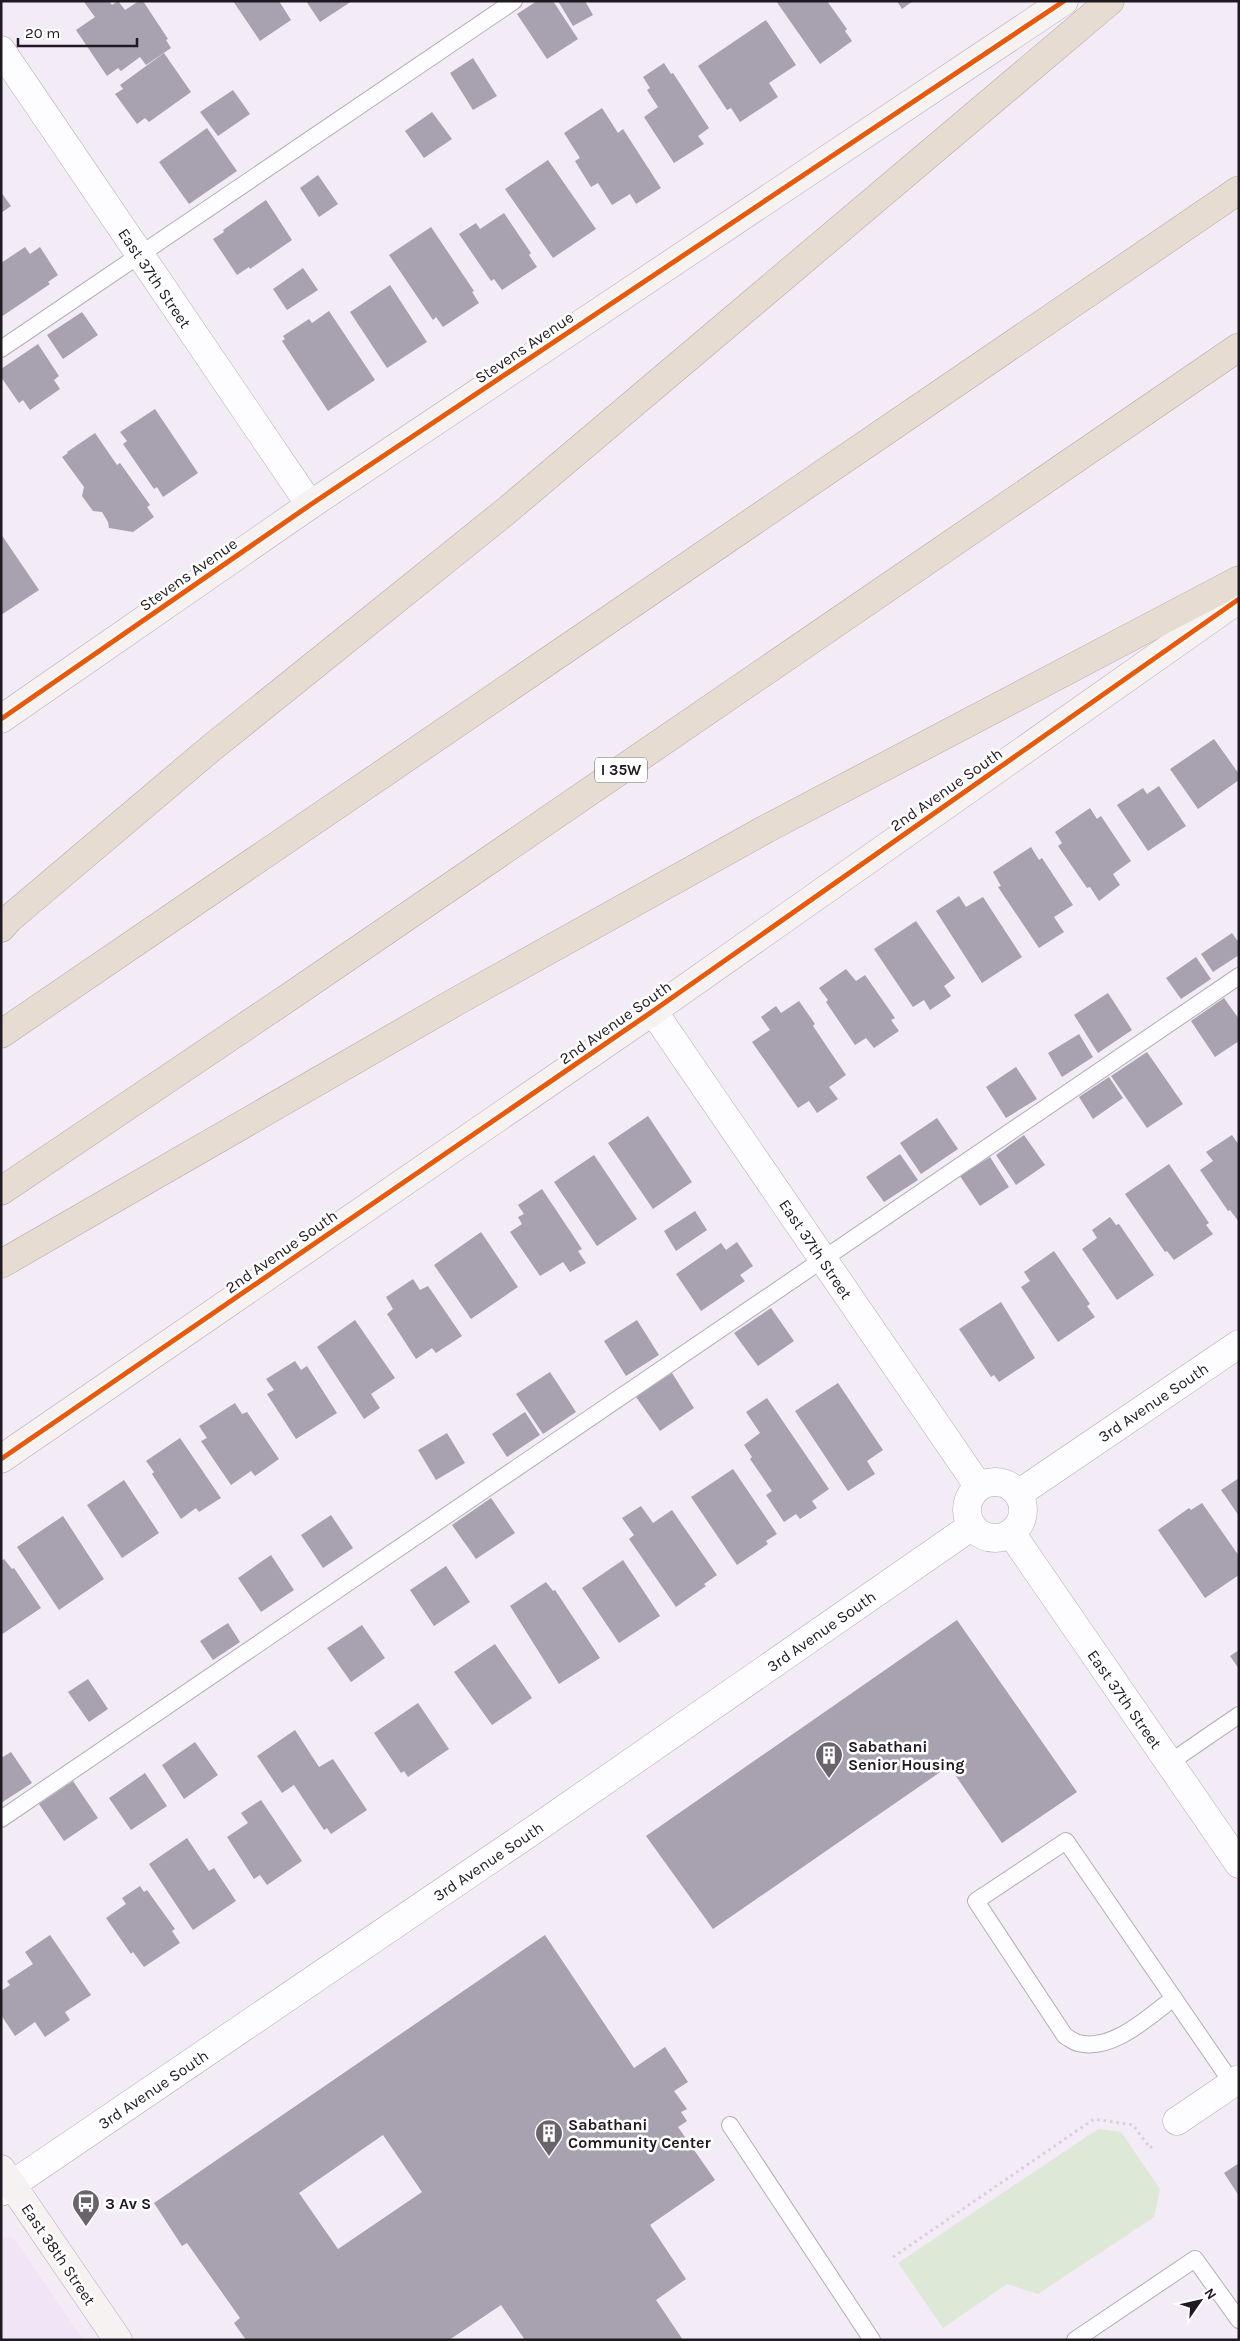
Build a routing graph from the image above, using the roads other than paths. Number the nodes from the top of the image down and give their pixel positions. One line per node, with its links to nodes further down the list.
1 (514, 1): 6 (lane)
2 (1064, 1): 9 (street, Stevens Avenue)
3 (1110, 1): 13 (highway)
4 (1, 50): 6 (street, East 37th Street)
5 (1239, 190): 16 (highway)
6 (140, 256): 8 (lane); 9 (street, East 37th Street)
7 (1239, 346): 17 (highway, I 35W)
8 (1, 349)
9 (310, 505): 12 (street, Stevens Avenue)
10 (1239, 580): 19 (highway)
11 (1239, 599): 15 (street, 2nd Avenue South)
12 (1, 719)
13 (1, 928)
14 (1239, 976): 18 (lane)
15 (653, 1011): 18 (street, East 37th Street); 21 (street, 2nd Avenue South)
16 (1, 1034)
17 (1, 1191)
18 (823, 1261): 22 (street, East 37th Street); 28 (lane)
19 (1, 1264)
20 (1239, 1344): 23 (street, 3rd Avenue South)
21 (1, 1459)
22 (979, 1487): 23 (street); 24 (street)
23 (1018, 1494): 25 (street)
24 (972, 1526): 25 (street); 34 (street, 3rd Avenue South)
25 (1011, 1533): 27 (street, East 37th Street)
26 (1239, 1715): 27 (lane)
27 (1169, 1763): 29 (street, East 37th Street)
28 (1, 1819)
29 (1239, 1864)
30 (1174, 1998): 30 (lane); 31 (lane)
31 (1236, 2081): 32 (street)
32 (1177, 2121)
33 (730, 2125): 36 (lane)
34 (5, 2182): 37 (street, East 38th Street)
35 (1239, 2320): 38 (lane)
36 (867, 2338)
37 (118, 2340)
38 (1075, 2340)

